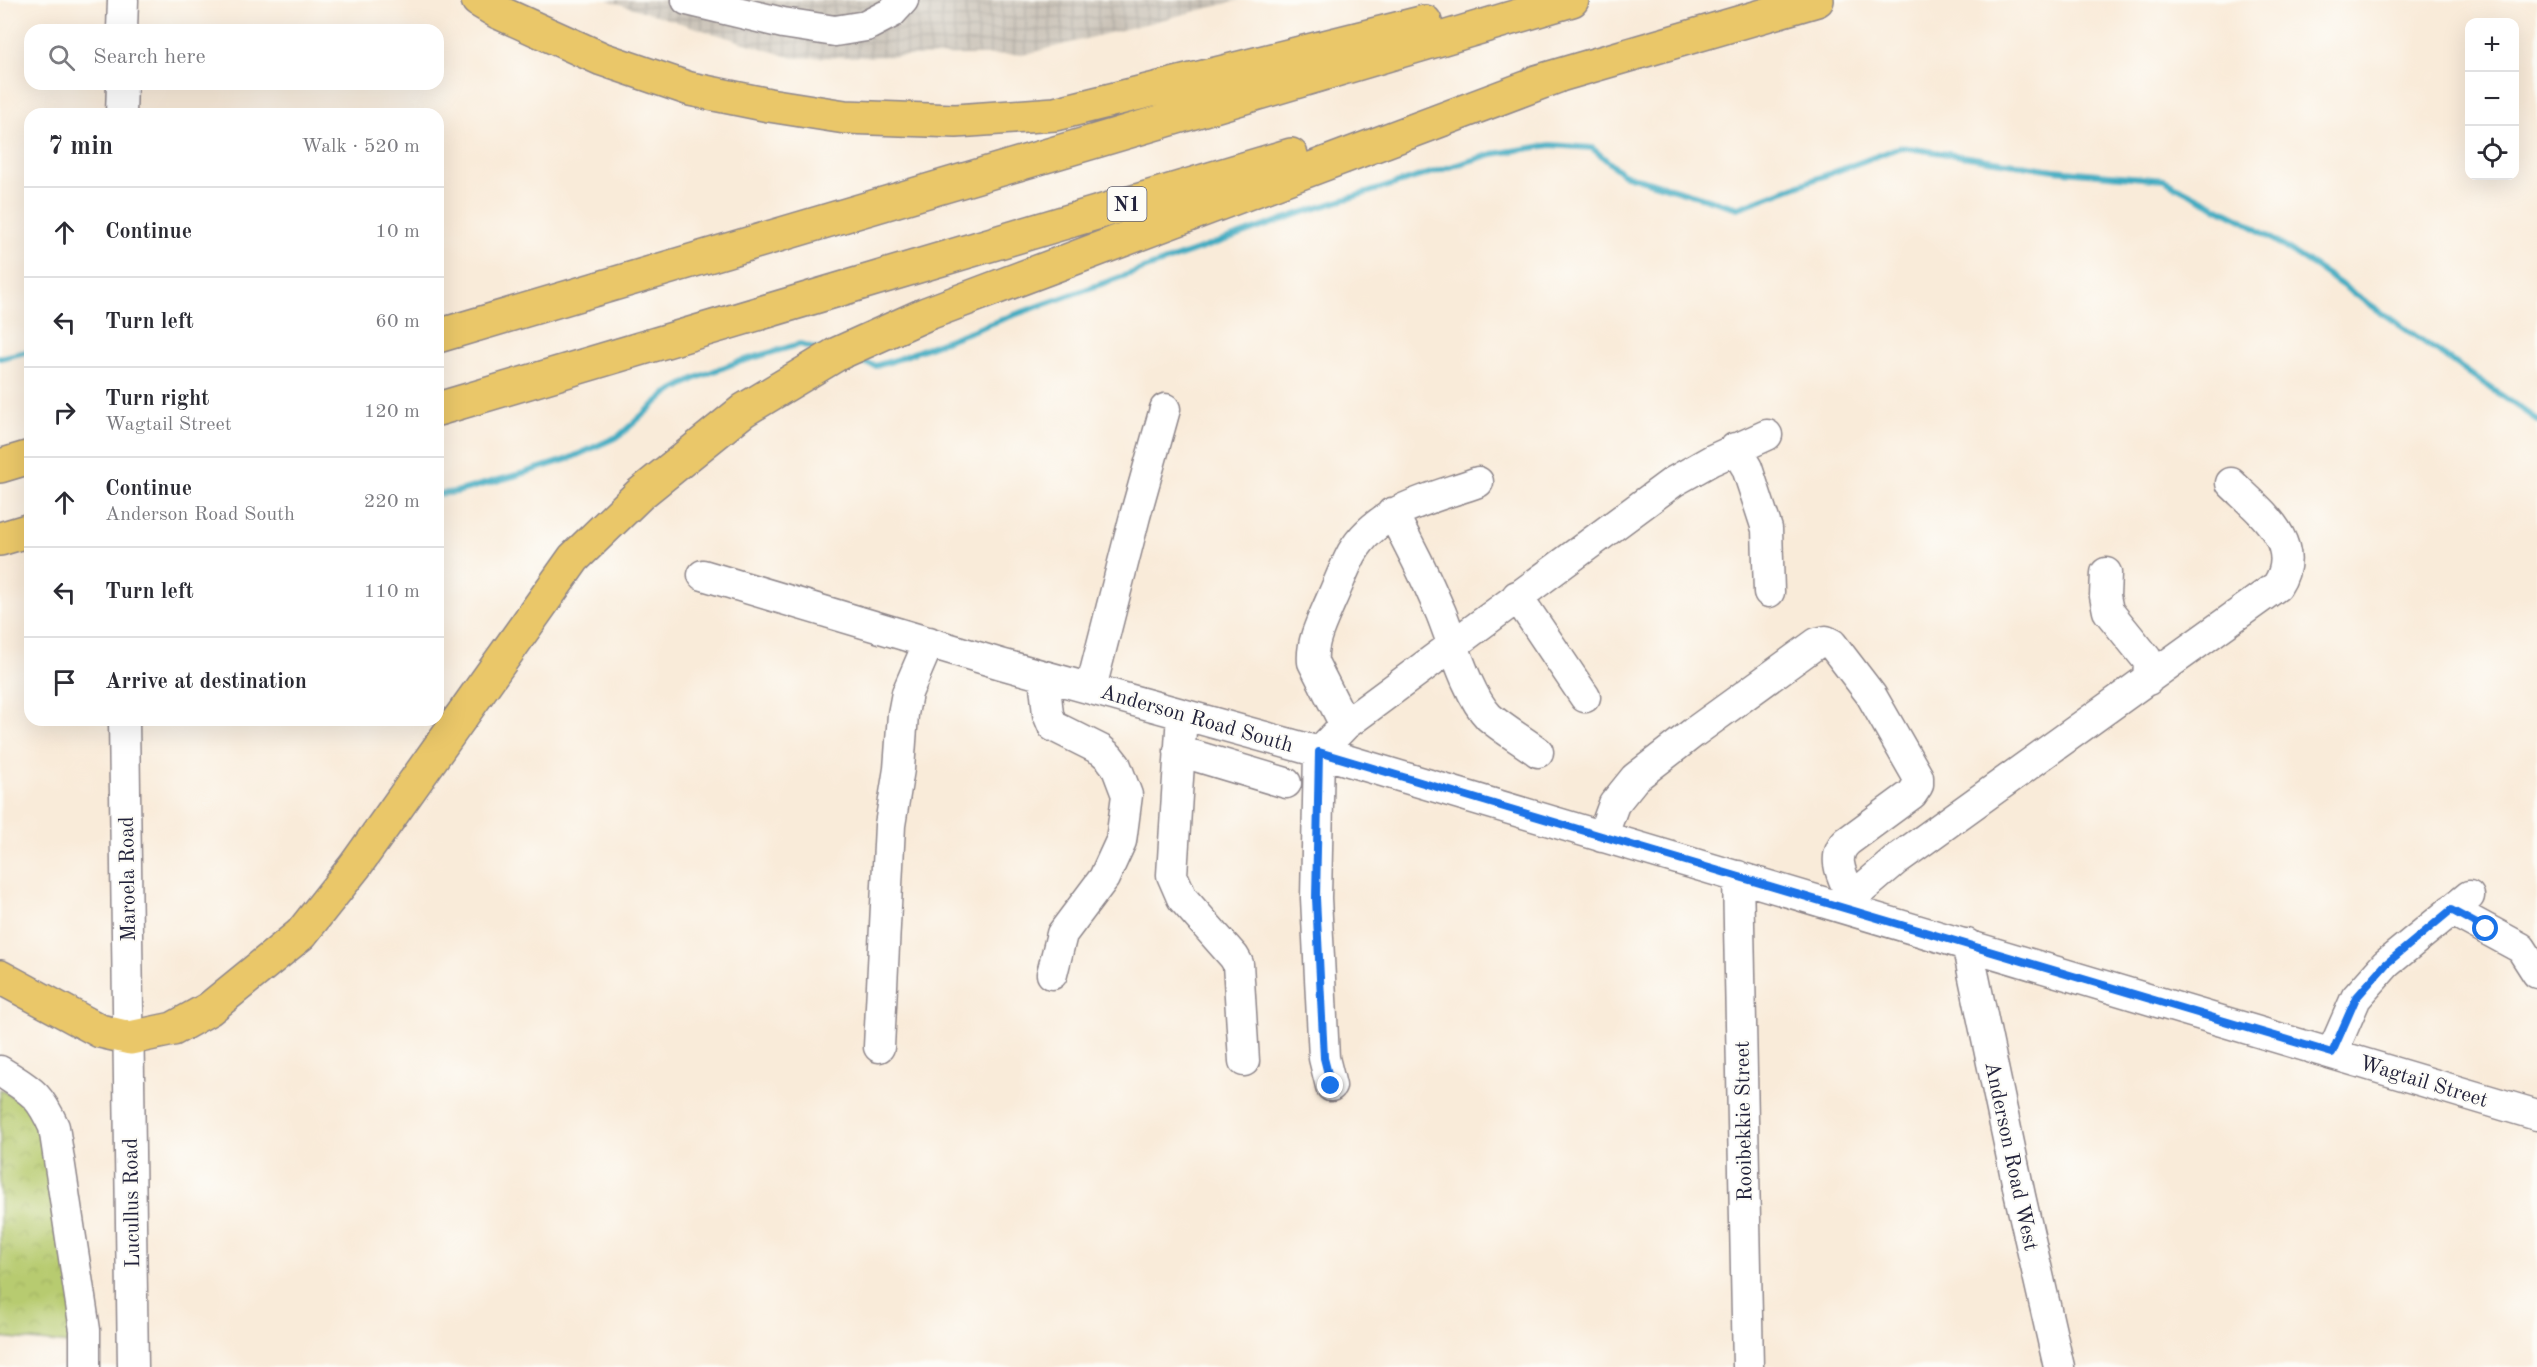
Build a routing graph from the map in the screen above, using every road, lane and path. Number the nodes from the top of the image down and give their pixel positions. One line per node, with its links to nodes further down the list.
1 (123, 0): 8 (street)
2 (478, 0): 5 (highway)
3 (687, 0): 4 (street)
4 (903, 0)
5 (1516, 0)
6 (1572, 0): 12 (highway)
7 (1816, 0): 9 (highway, N1)
8 (122, 24)
9 (1558, 76): 13 (highway, N1); 48 (highway)
10 (122, 90): 11 (street)
11 (121, 108)
12 (444, 334)
13 (444, 407)
14 (1166, 409): 32 (street)
15 (1767, 435): 16 (street)
16 (1735, 448): 26 (street); 27 (street)
17 (24, 459): 18 (highway)
18 (0, 466)
19 (1478, 482): 21 (street)
20 (2231, 483): 31 (street)
21 (1392, 513): 29 (street); 35 (street)
22 (24, 532): 23 (highway)
23 (0, 539)
24 (2106, 573): 31 (street)
25 (703, 575): 28 (street, Anderson Road South)
26 (1769, 592)
27 (1517, 596): 29 (street); 33 (street)
28 (929, 642): 30 (street, Anderson Road South); 49 (street)
29 (1451, 645): 35 (street); 39 (street)
30 (1044, 676): 32 (street, Anderson Road South); 46 (street)
31 (2148, 680): 43 (street)
32 (1091, 688): 34 (street, Anderson Road South)
33 (1585, 697)
34 (1182, 714): 37 (street); 38 (street, Anderson Road South)
35 (1345, 725): 38 (street)
36 (124, 726): 48 (street, Maroela Road)
37 (1179, 752): 40 (street); 51 (street)
38 (1319, 752): 41 (street, Anderson Road South); 53 (street)
39 (1538, 752)
40 (1286, 783)
41 (1602, 837): 42 (street, Anderson Road South); 43 (street)
42 (1738, 876): 43 (street, Anderson Road South); 57 (street, Rooibekkie Street)
43 (1847, 903): 44 (street, Anderson Road South)
44 (1967, 944): 50 (street, Wagtail Street); 58 (street, Anderson Road West)
45 (2537, 973): 50 (street)
46 (1052, 974)
47 (0, 978): 48 (highway)
48 (130, 1038): 56 (street, Lucullus Road)
49 (879, 1047)
50 (2332, 1053): 54 (street, Wagtail Street)
51 (1244, 1061)
52 (0, 1071): 55 (street)
53 (1331, 1086)
54 (2537, 1115)
55 (85, 1367)
56 (133, 1367)
57 (1748, 1367)
58 (2059, 1367)

